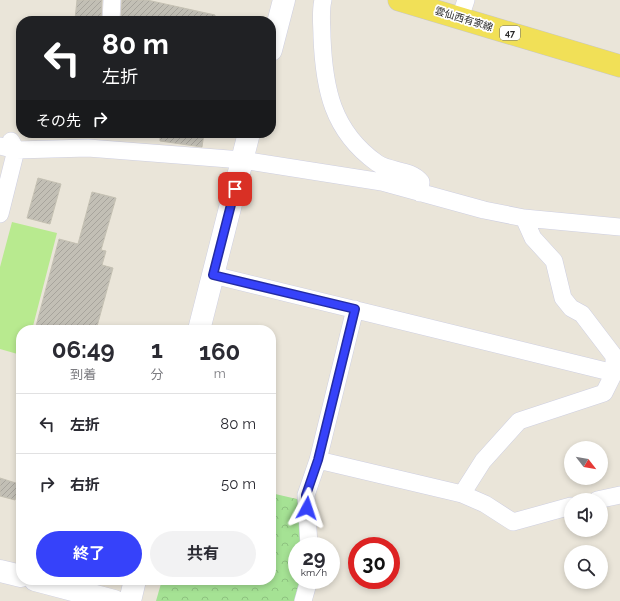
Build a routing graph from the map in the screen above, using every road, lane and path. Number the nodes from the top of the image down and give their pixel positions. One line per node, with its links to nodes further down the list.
1 (112, 0): 6 (street)
2 (284, 0): 7 (street)
3 (323, 0): 14 (street)
4 (399, 0): 5 (main road, 雲仙西有家線 / 47)
5 (463, 9): 8 (main road, 雲仙西有家線 / 47)
6 (111, 16)
7 (276, 31)
8 (620, 66)
9 (0, 134): 12 (street)
10 (248, 138): 13 (street)
11 (90, 141): 12 (street); 13 (street)
12 (8, 148): 15 (street)
13 (242, 160): 14 (street); 18 (street)
14 (420, 193): 16 (street)
15 (0, 214)
16 (524, 218): 17 (street); 21 (street)
17 (620, 227)
18 (213, 275): 19 (street); 20 (street)
19 (355, 309): 21 (street); 22 (street)
20 (200, 325)
21 (614, 373): 23 (street)
22 (318, 460): 23 (street); 27 (street)
23 (462, 494): 26 (street)
24 (620, 495): 25 (street)
25 (608, 498)
26 (564, 508)
27 (308, 537)
28 (0, 570): 29 (street)
29 (16, 575)
30 (54, 585): 33 (street)
31 (134, 585): 34 (street)
32 (306, 589): 35 (street)
33 (114, 601)
34 (130, 601)
35 (303, 601)

